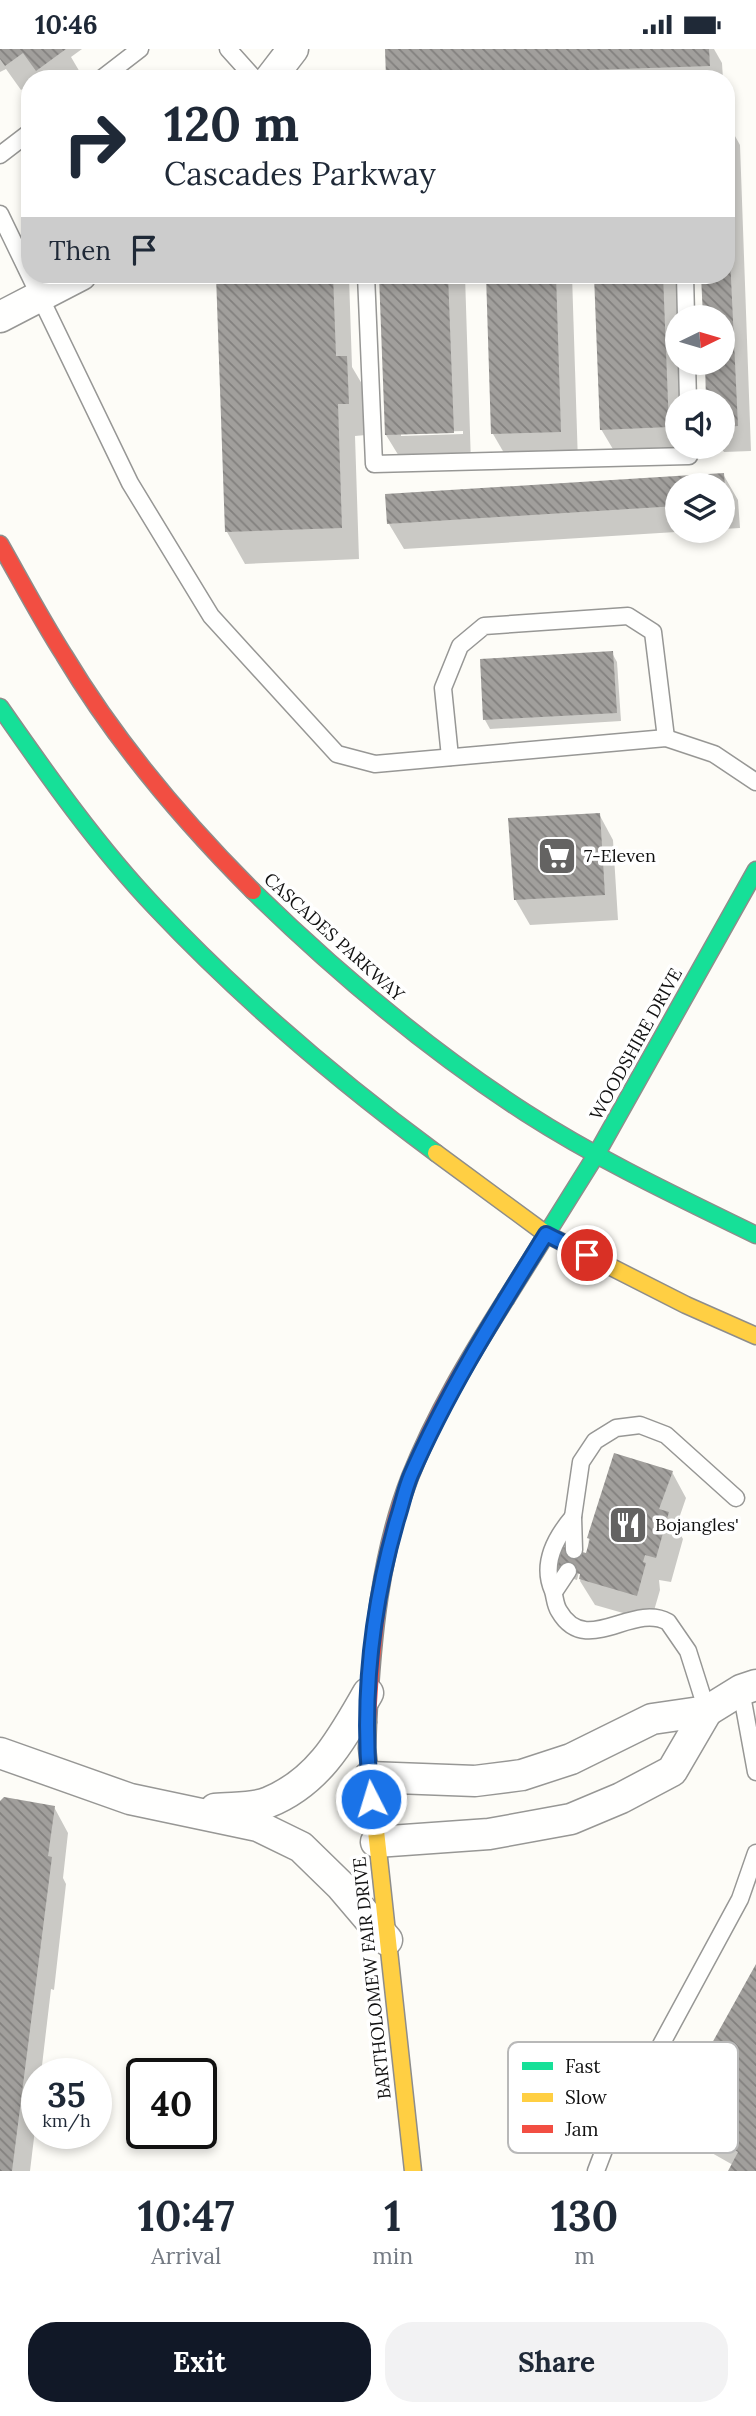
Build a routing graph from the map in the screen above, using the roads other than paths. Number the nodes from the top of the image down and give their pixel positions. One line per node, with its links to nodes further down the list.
1 (140, 49): 4 (lane)
2 (228, 49): 5 (lane)
3 (293, 49): 6 (street)
4 (113, 70)
5 (247, 70)
6 (277, 70)
7 (21, 139): 8 (lane)
8 (0, 155)
9 (0, 214): 10 (lane)
10 (21, 259)
11 (33, 284): 15 (lane)
12 (63, 284): 15 (street)
13 (366, 284): 18 (lane)
14 (685, 284): 16 (lane)
15 (39, 297): 17 (street); 22 (lane)
16 (686, 305)
17 (0, 317)
18 (665, 457)
19 (0, 544): 25 (main road, CASCADES PARKWAY)
20 (0, 707): 26 (main road)
21 (666, 738): 22 (lane); 22 (lane); 23 (lane)
22 (450, 757)
23 (756, 782)
24 (756, 870): 25 (main road, WOODSHIRE DRIVE)
25 (596, 1155): 26 (main road, WOODSHIRE DRIVE); 27 (main road, CASCADES PARKWAY)
26 (546, 1234): 28 (main road); 35 (main road, BARTHOLOMEW FAIR DRIVE)
27 (756, 1235)
28 (756, 1336)
29 (736, 1498): 30 (lane)
30 (573, 1517): 31 (lane); 33 (lane)
31 (574, 1550)
32 (568, 1571): 33 (lane)
33 (554, 1592): 36 (lane)
34 (748, 1688): 36 (street); 38 (lane)
35 (369, 1691): 39 (main road, BARTHOLOMEW FAIR DRIVE); 40 (street)
36 (707, 1711): 39 (street); 41 (street)
37 (0, 1753): 40 (street)
38 (756, 1772)
39 (369, 1777): 41 (main road, BARTHOLOMEW FAIR DRIVE)
40 (194, 1812): 43 (street)
41 (376, 1842): 43 (main road, BARTHOLOMEW FAIR DRIVE)
42 (756, 1853): 44 (lane)
43 (387, 1940): 46 (main road, BARTHOLOMEW FAIR DRIVE)
44 (663, 2042)
45 (603, 2153): 47 (lane)
46 (413, 2171)
47 (596, 2171)

